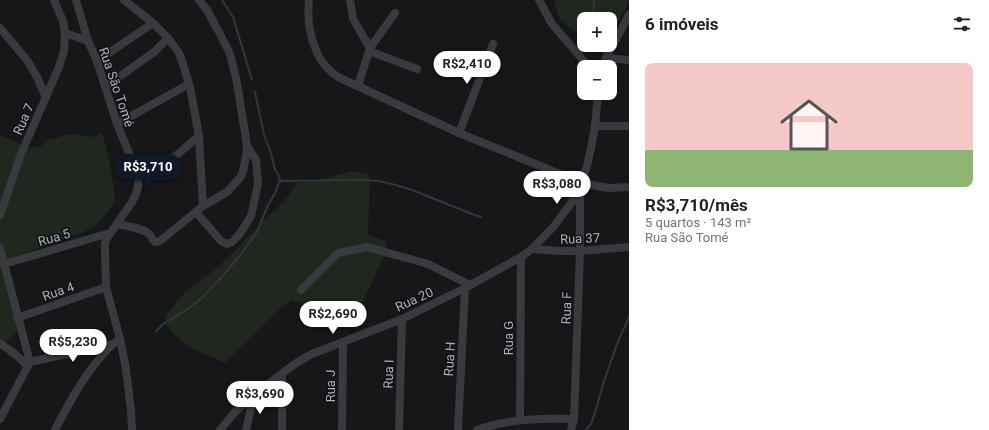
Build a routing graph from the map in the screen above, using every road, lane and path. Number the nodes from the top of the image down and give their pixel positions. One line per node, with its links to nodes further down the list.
1 (54, 0): 12 (street, Rua 7)
2 (76, 0): 14 (street, Rua São Tomé)
3 (124, 0): 10 (street)
4 (199, 0): 32 (street)
5 (309, 0): 23 (street)
6 (350, 0): 16 (street)
7 (538, 0): 18 (street)
8 (395, 12): 16 (street)
9 (629, 15): 17 (street)
10 (153, 24): 13 (street); 20 (street)
11 (0, 28): 25 (street)
12 (65, 33): 14 (street); 25 (street, Rua 7)
13 (168, 38): 22 (street); 24 (street)
14 (88, 41): 20 (street, Rua São Tomé)
15 (493, 44): 30 (street)
16 (370, 49): 21 (street); 23 (street)
17 (606, 58): 19 (street)
18 (583, 60)
19 (629, 60)
20 (97, 61): 24 (street, Rua São Tomé)
21 (417, 69)
22 (189, 84): 27 (street); 31 (street)
23 (358, 86): 30 (street)
24 (105, 87): 27 (street, Rua São Tomé)
25 (46, 96): 38 (street, Rua 7)
26 (597, 100): 28 (street, Rua 20)
27 (117, 124): 33 (street, Rua São Tomé)
28 (595, 126): 29 (street); 34 (street, Rua 20)
29 (629, 126)
30 (459, 133): 34 (street)
31 (199, 136): 33 (street); 36 (street)
32 (247, 146): 36 (street); 37 (street)
33 (136, 170): 39 (street, Rua São Tomé)
34 (581, 185): 35 (street); 43 (street, Rua 20); 44 (street, Rua F)
35 (629, 187)
36 (204, 206): 37 (street)
37 (196, 212): 39 (street)
38 (0, 215)
39 (117, 224): 40 (street, Rua São Tomé)
40 (110, 233): 46 (street, Rua 5); 47 (street, Rua São Tomé)
41 (629, 247): 44 (street, Rua 37)
42 (0, 248): 46 (street)
43 (532, 249): 44 (street, Rua 37); 45 (street, Rua 20)
44 (580, 251): 60 (street, Rua F)
45 (520, 257): 48 (street, Rua 20); 61 (street, Rua G)
46 (4, 264): 50 (street)
47 (106, 287): 50 (street, Rua 4); 52 (street, Rua São Tomé)
48 (467, 287): 49 (street); 51 (street, Rua 20); 69 (street, Rua H)
49 (301, 290)
50 (18, 318): 56 (street)
51 (402, 318): 53 (street, Rua 20); 68 (street, Rua I)
52 (120, 339): 55 (street); 63 (street, Rua São Tomé)
53 (342, 342): 57 (street, Rua 20); 67 (street, Rua J)
54 (0, 343): 56 (street)
55 (112, 344): 56 (street); 62 (street)
56 (28, 364): 59 (street)
57 (282, 374): 58 (street, Rua 20); 66 (street)
58 (254, 395): 64 (street, Rua 20); 65 (street)
59 (0, 419)
60 (574, 419): 61 (street); 71 (street, Rua F)
61 (520, 420): 70 (street)
62 (55, 430)
63 (132, 430)
64 (220, 430)
65 (246, 430)
66 (282, 430)
67 (342, 430)
68 (399, 430)
69 (458, 430)
70 (477, 430)
71 (571, 430)

